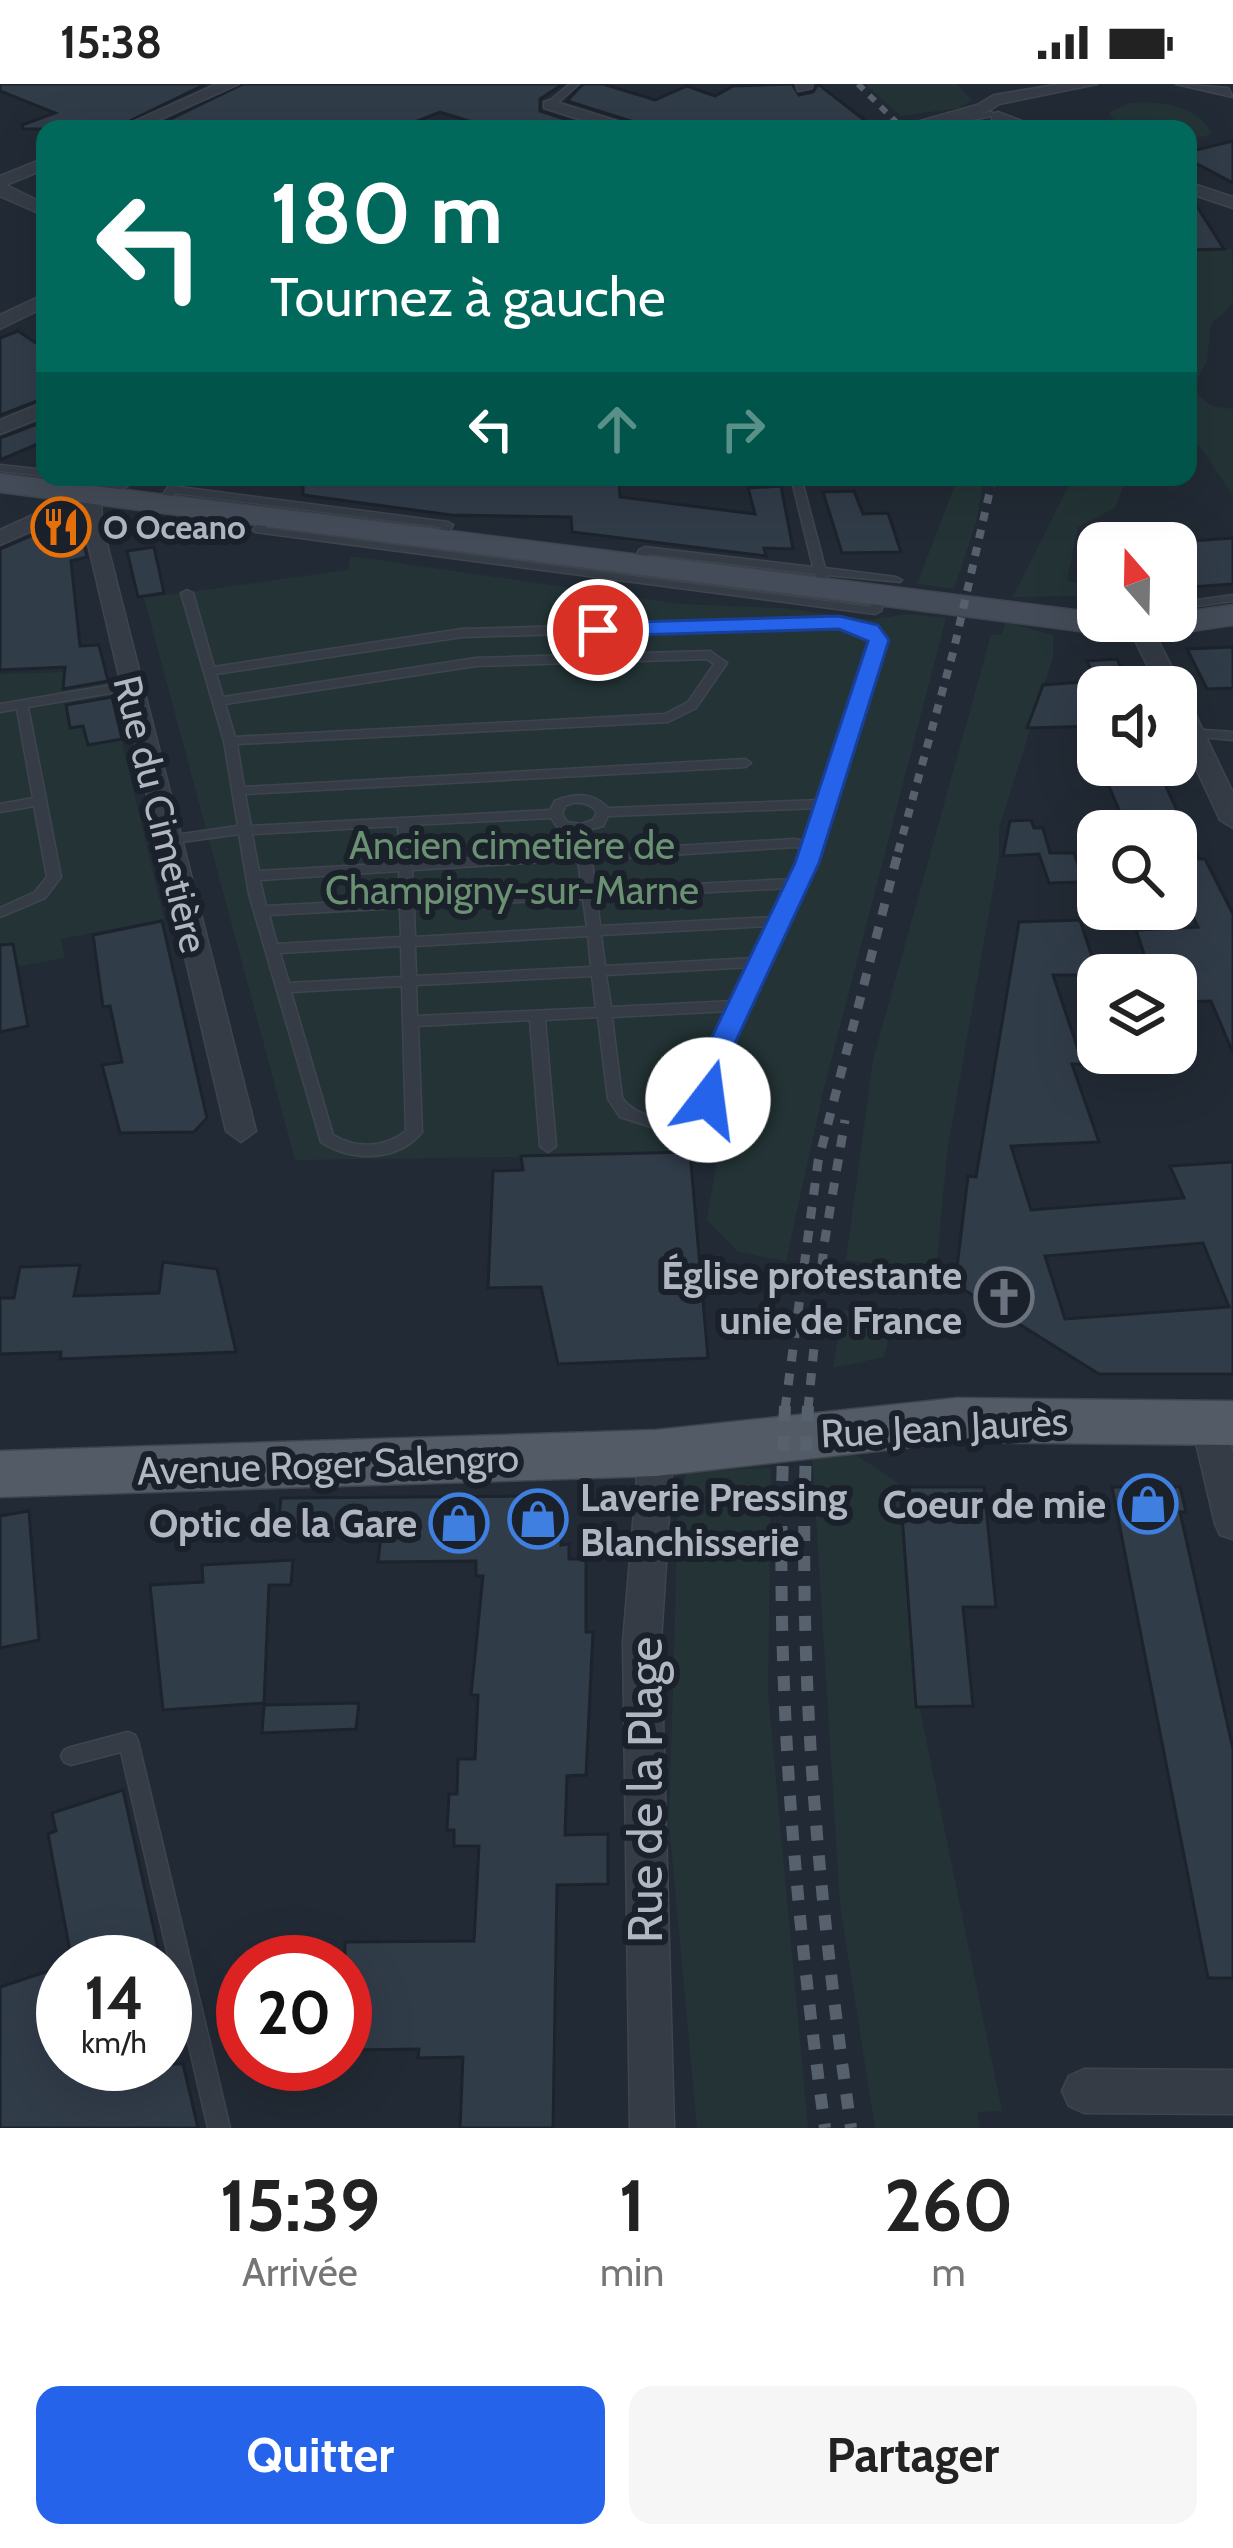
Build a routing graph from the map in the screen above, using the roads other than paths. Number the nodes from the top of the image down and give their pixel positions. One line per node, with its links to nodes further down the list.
1 (231, 84): 10 (street)
2 (575, 84): 7 (lane)
3 (1184, 84): 6 (street)
4 (1210, 84): 6 (street)
5 (1083, 85): 8 (street); 9 (street)
6 (1231, 94)
7 (550, 105): 11 (street)
8 (993, 105): 9 (street); 12 (street)
9 (1034, 116)
10 (146, 120)
11 (598, 120)
12 (934, 120)
13 (36, 167): 14 (street)
14 (0, 185): 17 (street)
15 (1197, 190): 16 (street)
16 (1233, 203)
17 (36, 206)
18 (36, 305): 19 (street)
19 (0, 323)
20 (36, 412): 21 (street)
21 (0, 428)
22 (0, 468): 23 (lane)
23 (36, 477)
24 (0, 483): 25 (main road)
25 (36, 484)
26 (68, 486): 31 (street)
27 (70, 486): 42 (street, Rue du Cimetière)
28 (74, 486): 30 (main road)
29 (798, 486): 33 (lane)
30 (162, 503): 32 (main road); 32 (lane)
31 (0, 538)
32 (454, 547): 33 (main road); 34 (lane)
33 (822, 580): 34 (main road)
34 (888, 588): 38 (main road)
35 (187, 593): 41 (lane)
36 (1233, 598): 37 (lane)
37 (1197, 603)
38 (1077, 615)
39 (1233, 615): 40 (main road)
40 (1197, 618)
41 (211, 671): 43 (lane); 53 (lane)
42 (130, 686): 44 (lane); 61 (street, Rue du Cimetière)
43 (220, 701): 48 (lane); 48 (lane)
44 (22, 705): 45 (lane); 52 (lane)
45 (0, 708)
46 (1197, 733): 47 (lane)
47 (1233, 736)
48 (230, 741): 51 (lane)
49 (1197, 745): 57 (street)
50 (745, 763): 51 (lane)
51 (236, 790): 60 (lane)
52 (40, 801): 54 (lane); 70 (lane)
53 (827, 804): 55 (lane); 62 (lane)
54 (0, 808)
55 (604, 812): 56 (lane); 59 (lane)
56 (555, 814): 58 (lane); 59 (lane)
57 (1233, 820)
58 (404, 822): 60 (lane); 64 (lane)
59 (581, 828): 63 (lane)
60 (242, 830): 61 (lane); 65 (lane)
61 (168, 840): 83 (street, Rue du Cimetière)
62 (813, 847): 63 (lane); 66 (lane)
63 (585, 856): 64 (lane); 67 (lane)
64 (405, 866): 65 (lane); 68 (lane)
65 (252, 876): 69 (lane)
66 (798, 883): 67 (lane); 71 (lane)
67 (590, 892): 68 (lane); 72 (lane)
68 (406, 903): 69 (lane); 73 (lane)
69 (261, 911): 74 (lane)
70 (0, 914)
71 (780, 921): 72 (lane); 75 (lane)
72 (594, 930): 73 (lane); 76 (lane)
73 (408, 941): 74 (lane); 77 (lane)
74 (272, 950): 78 (lane)
75 (761, 962): 76 (lane); 79 (lane)
76 (598, 969): 77 (lane); 80 (lane)
77 (409, 981): 78 (lane); 82 (lane)
78 (283, 988): 82 (lane)
79 (741, 1006): 80 (lane); 80 (lane)
80 (604, 1010): 81 (lane)
81 (537, 1014): 82 (lane); 84 (lane)
82 (410, 1021)
83 (241, 1131)
84 (548, 1147)
85 (1220, 1422): 86 (main road, Rue Jean Jaurès); 88 (street)
86 (656, 1453): 87 (main road, Avenue Roger Salengro); 93 (street, Rue de la Plage)
87 (0, 1474)
88 (1233, 1524)
89 (71, 1756): 92 (lane)
90 (1084, 2090): 91 (street)
91 (1233, 2092)
92 (219, 2128)
93 (652, 2128)

